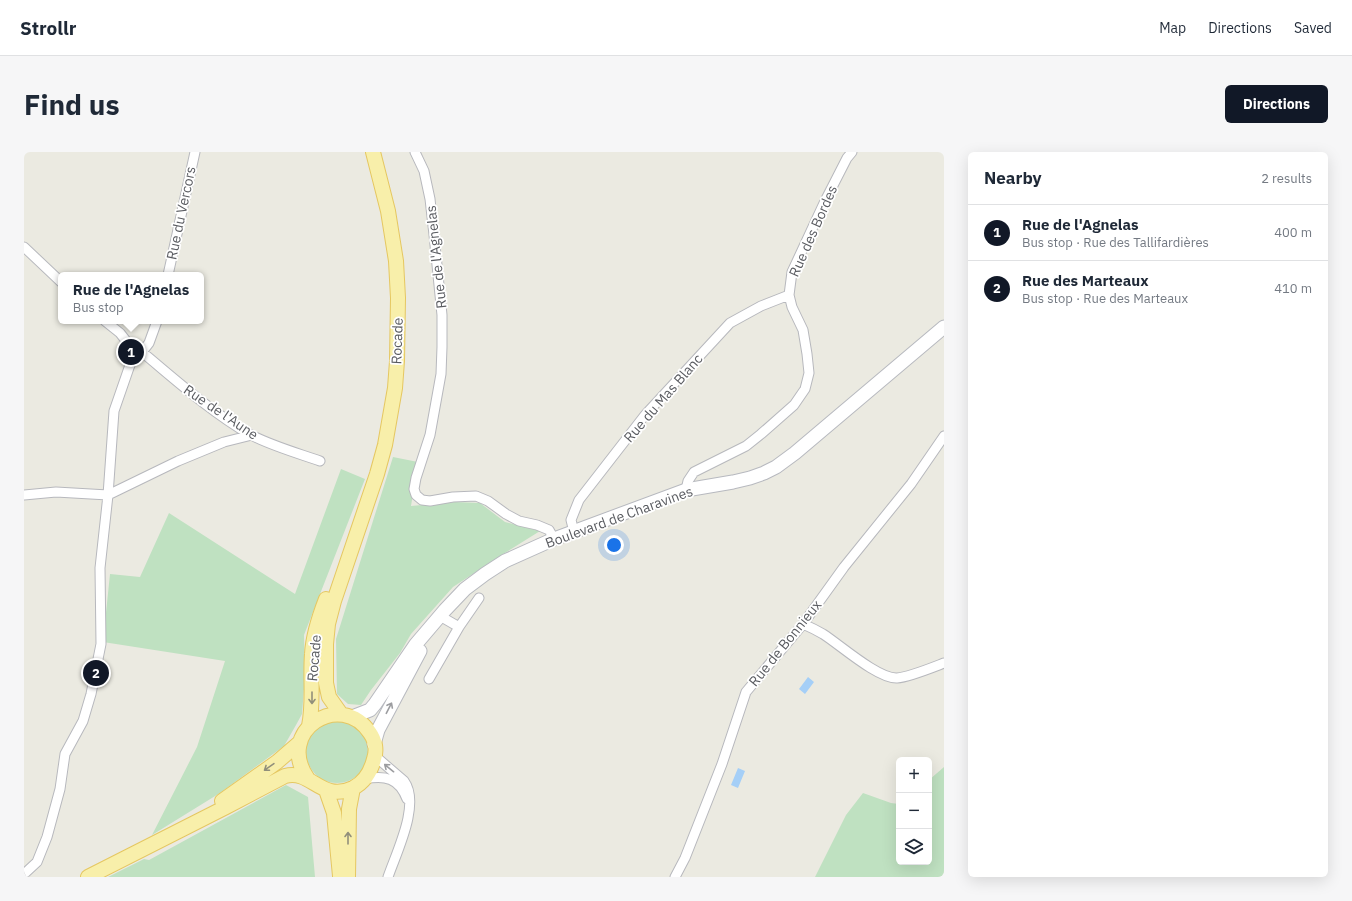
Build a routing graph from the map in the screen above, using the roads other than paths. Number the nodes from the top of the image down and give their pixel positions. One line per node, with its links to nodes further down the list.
1 (194, 152): 6 (street, Rue du Vercors)
2 (372, 152): 20 (main road, Rocade)
3 (415, 152): 22 (street, Rue de l'Agnelas)
4 (852, 152): 8 (street, Rue des Bordes)
5 (24, 247): 7 (street)
6 (169, 272)
7 (58, 279)
8 (788, 295): 17 (street, Rue des Bordes); 21 (street, Rue du Mas Blanc)
9 (109, 324): 12 (street)
10 (156, 324): 13 (street)
11 (944, 327): 17 (main road, Boulevard de Charavines)
12 (131, 352): 13 (street); 19 (street)
13 (142, 352): 14 (street, Rue de l'Aune)
14 (252, 435): 16 (street, Rue de l'Aune); 19 (street)
15 (944, 436): 25 (street, Rue de Bonnieux)
16 (320, 460)
17 (686, 490): 21 (main road, Boulevard de Charavines)
18 (24, 495): 19 (street)
19 (108, 495): 39 (street)
20 (358, 528): 29 (main road, Rocade); 30 (main road, Rocade, one-way to 30)
21 (574, 532): 22 (main road, Boulevard de Charavines)
22 (554, 539): 24 (main road, Boulevard de Charavines)
23 (479, 598): 26 (street)
24 (437, 620): 26 (street); 29 (main road, Boulevard de Charavines); 32 (main road, Boulevard de Charavines, one-way to 24)
25 (803, 624): 27 (street); 44 (street, Rue de Bonnieux)
26 (459, 628): 28 (street)
27 (944, 663)
28 (429, 680)
29 (346, 716): 30 (main road, Boulevard de Charavines); 32 (main road)
30 (309, 726): 31 (main road)
31 (300, 743): 33 (main road); 38 (main road, one-way to 38)
32 (375, 750): 34 (main road, Boulevard de Charavines); 37 (street, one-way to 32)
33 (308, 779): 36 (main road); 38 (main road)
34 (365, 779): 35 (main road, Boulevard de Charavines); 37 (street)
35 (353, 788): 36 (main road, Boulevard de Charavines); 42 (main road, one-way to 35)
36 (326, 790): 41 (main road)
37 (409, 806): 43 (street)
38 (175, 833): 40 (main road)
39 (25, 870)
40 (88, 877)
41 (340, 877)
42 (348, 877)
43 (388, 877)
44 (675, 877)

